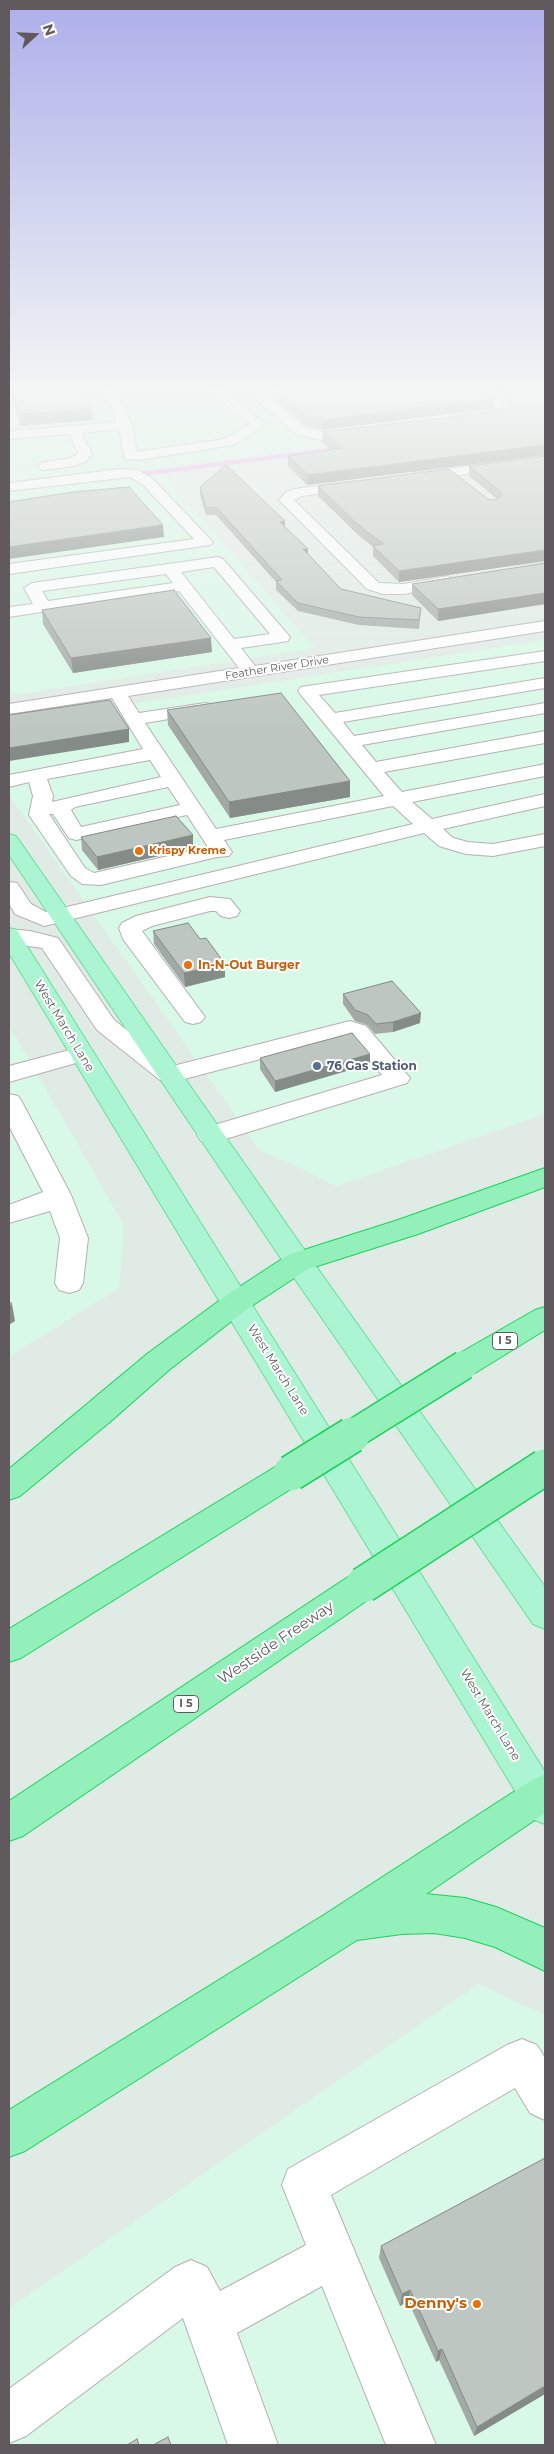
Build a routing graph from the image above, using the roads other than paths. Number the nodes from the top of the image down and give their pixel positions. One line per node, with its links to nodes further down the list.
1 (169, 505): 3 (street)
2 (291, 505): 5 (street)
3 (9, 568)
4 (170, 569): 6 (street); 7 (street); 10 (street)
5 (459, 580)
6 (184, 586): 7 (street); 10 (street)
7 (43, 607): 8 (street)
8 (9, 612)
9 (545, 626): 12 (street, Feather River Drive)
10 (230, 645): 13 (street)
11 (545, 656): 15 (street)
12 (287, 666): 13 (street, Feather River Drive); 15 (street)
13 (251, 672): 16 (street, Feather River Drive)
14 (545, 683): 22 (street)
15 (307, 691): 17 (street); 22 (street)
16 (117, 692): 20 (street, Feather River Drive); 21 (street)
17 (288, 694)
18 (221, 705): 21 (street)
19 (545, 708): 24 (street)
20 (9, 709)
21 (134, 719): 25 (street)
22 (330, 719): 24 (street)
23 (545, 737): 26 (street)
24 (350, 742): 26 (street)
25 (155, 753): 28 (street); 30 (street)
26 (372, 768): 31 (street)
27 (545, 770): 31 (street)
28 (173, 780): 33 (street); 34 (street)
29 (9, 781): 30 (street)
30 (39, 781): 33 (street)
31 (397, 799): 35 (street); 38 (street)
32 (545, 800): 35 (street)
33 (50, 808): 34 (street); 38 (street)
34 (192, 808): 38 (street)
35 (430, 826): 37 (street); 39 (street)
36 (9, 840): 42 (main road)
37 (545, 840)
38 (216, 843): 39 (street)
39 (235, 873): 42 (street)
40 (9, 888): 42 (street)
41 (230, 911): 44 (street)
42 (59, 916): 47 (main road)
43 (9, 936): 45 (main road, West March Lane); 47 (street)
44 (193, 1017)
45 (81, 1054): 46 (street); 55 (main road, West March Lane)
46 (9, 1074)
47 (169, 1075): 49 (main road); 49 (street)
48 (9, 1102): 51 (street)
49 (210, 1135): 53 (main road)
50 (545, 1176): 53 (highway)
51 (58, 1195): 52 (street); 54 (street)
52 (9, 1214)
53 (298, 1262): 55 (highway); 59 (main road)
54 (69, 1283)
55 (237, 1302): 58 (highway); 61 (main road, West March Lane)
56 (545, 1317): 60 (highway, I 5, bridge)
57 (545, 1467): 62 (highway, Westside Freeway / I 5, bridge)
58 (9, 1487)
59 (545, 1614)
60 (9, 1647)
61 (543, 1798): 63 (highway)
62 (9, 1823)
63 (341, 1927): 64 (highway); 66 (highway)
64 (545, 1951)
65 (545, 2098): 67 (street)
66 (9, 2135)
67 (332, 2255): 68 (street); 71 (street)
68 (210, 2322): 69 (street); 70 (street)
69 (9, 2419)
70 (253, 2445)
71 (411, 2445)

